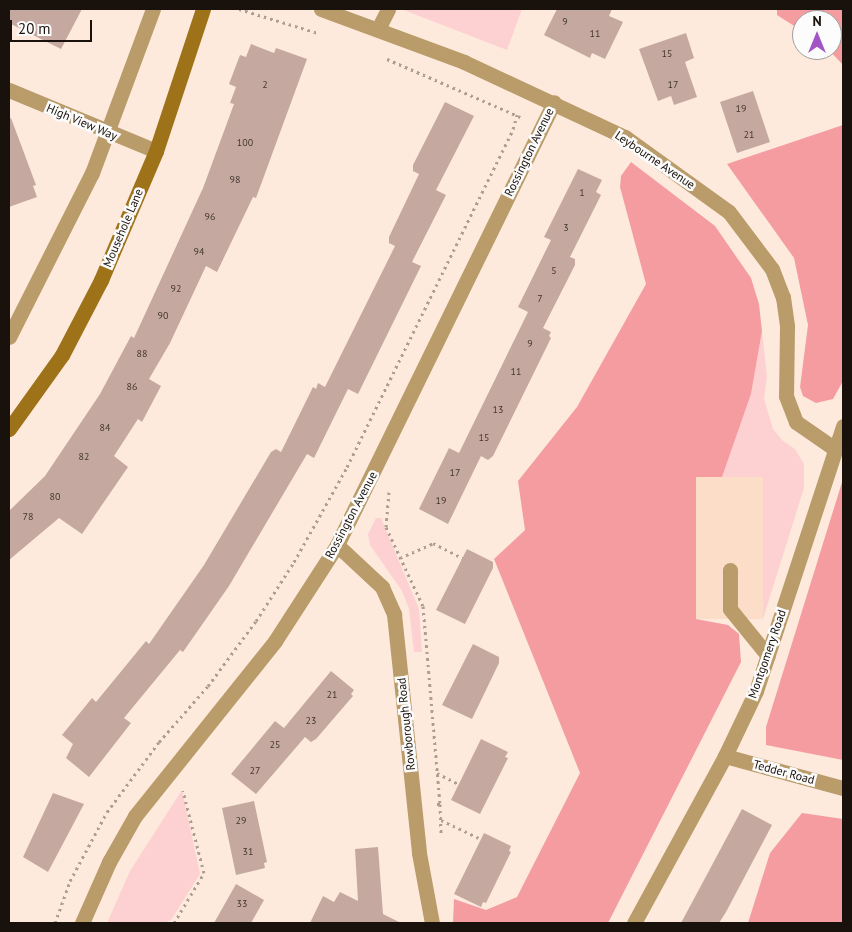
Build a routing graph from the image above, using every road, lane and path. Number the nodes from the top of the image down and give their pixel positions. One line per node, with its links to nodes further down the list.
1 (153, 9): 13 (street)
2 (203, 9): 14 (street, Mousehole Lane)
3 (240, 9): 7 (path)
4 (321, 9): 6 (street, Leybourne Avenue)
5 (388, 9): 6 (street)
6 (378, 29): 10 (street, Leybourne Avenue)
7 (324, 35)
8 (378, 56): 11 (path)
9 (9, 90): 13 (street, High View Way)
10 (554, 102): 12 (street, Rossington Avenue); 18 (street, Leybourne Avenue)
11 (517, 115): 12 (path); 33 (path)
12 (542, 126): 20 (street, Rossington Avenue)
13 (107, 134): 14 (street, High View Way); 15 (street)
14 (156, 151): 17 (street, Mousehole Lane)
15 (9, 337)
16 (843, 426): 18 (street, Montgomery Road)
17 (9, 429)
18 (836, 449): 24 (street, Montgomery Road)
19 (389, 486): 21 (path)
20 (337, 545): 27 (street, Rossington Avenue); 36 (street, Rowborough Road)
21 (400, 558): 22 (path); 25 (path)
22 (462, 558)
23 (730, 570): 24 (street)
24 (768, 656): 26 (street, Montgomery Road)
25 (430, 702)
26 (725, 756): 30 (street, Tedder Road); 37 (street, Montgomery Road)
27 (176, 764): 34 (street, Rossington Avenue); 35 (path)
28 (437, 773): 29 (path)
29 (458, 784)
30 (843, 788)
31 (441, 820): 32 (path)
32 (481, 839)
33 (55, 923)
34 (82, 923)
35 (174, 923)
36 (432, 923)
37 (634, 923)

